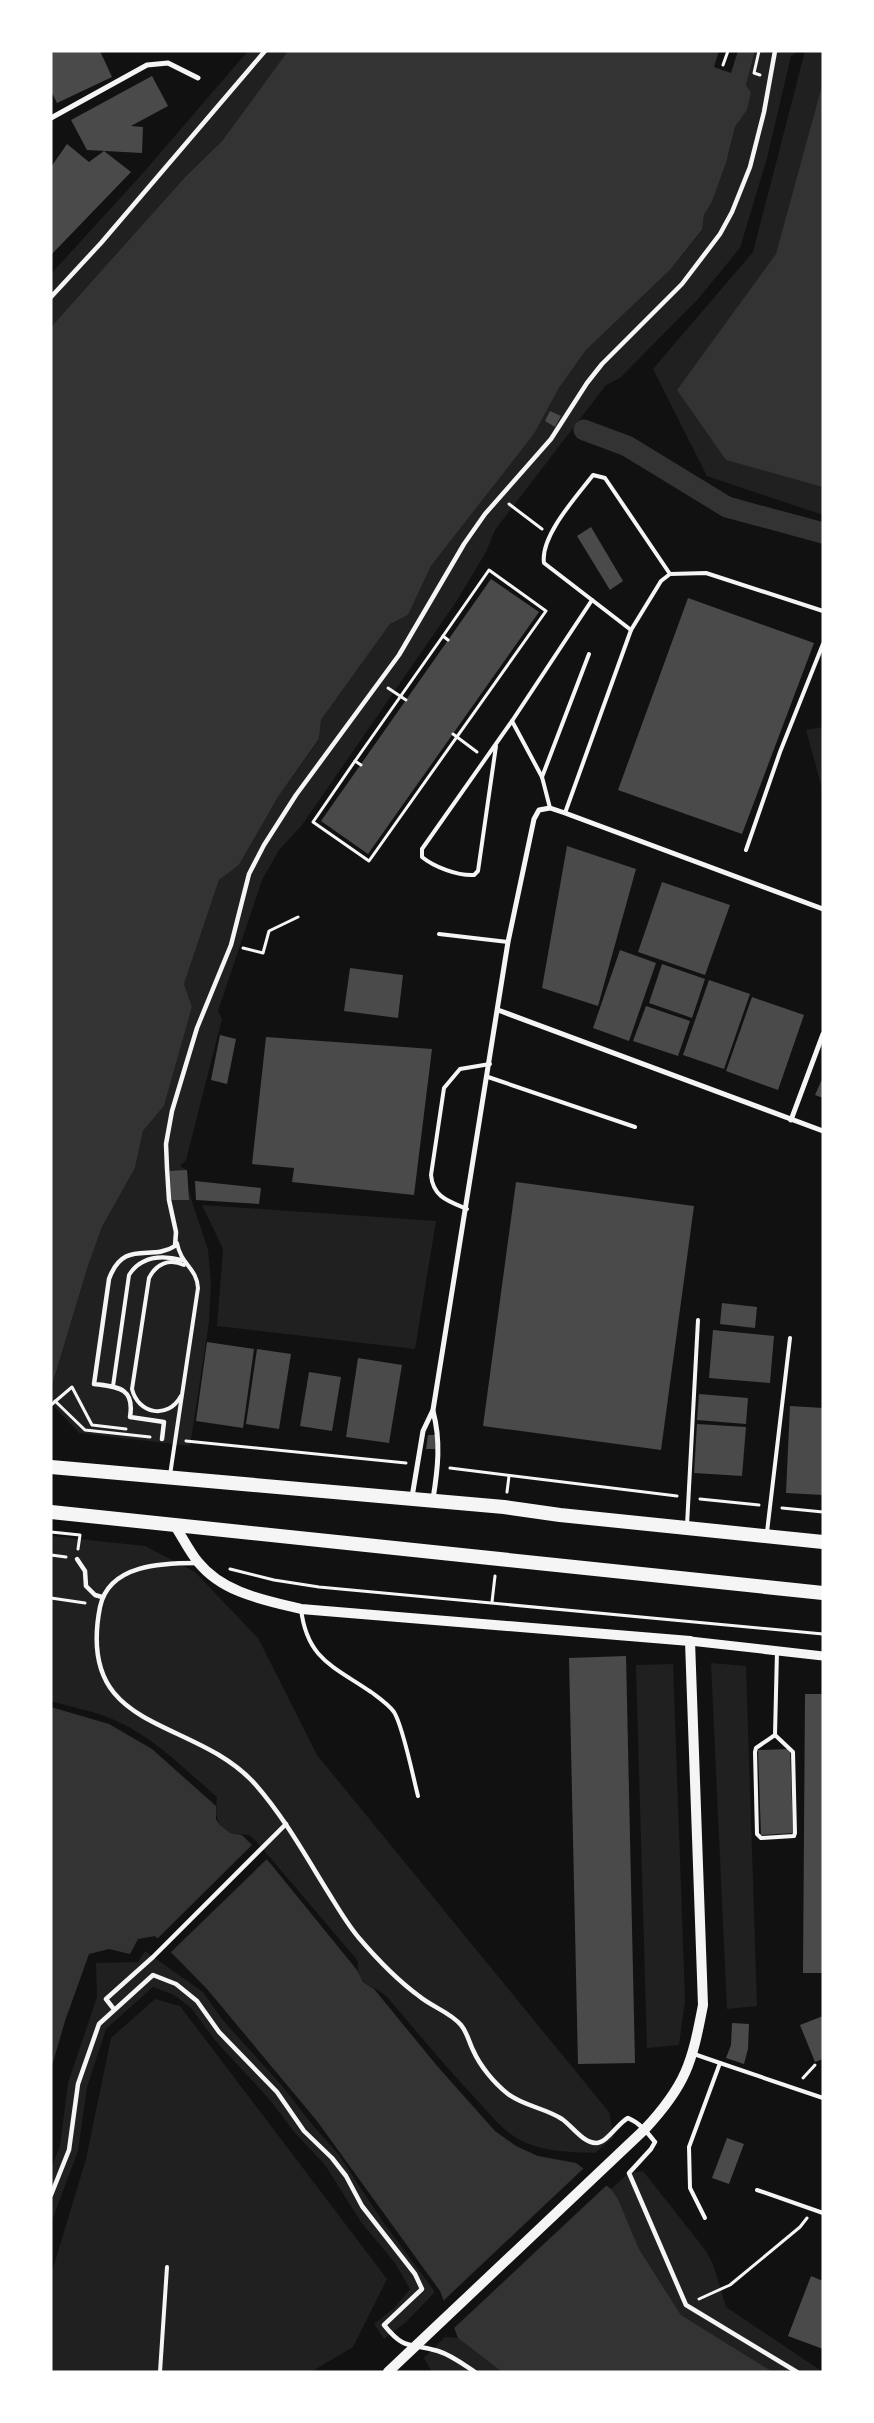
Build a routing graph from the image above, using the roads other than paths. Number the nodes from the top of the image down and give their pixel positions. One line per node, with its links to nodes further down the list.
1 (265, 51): 5 (street)
2 (775, 51): 29 (street)
3 (198, 78): 4 (street)
4 (51, 118)
5 (51, 297)
6 (670, 574): 7 (lane); 8 (lane); 9 (lane)
7 (592, 600): 9 (lane); 12 (lane)
8 (823, 611)
9 (631, 630): 16 (lane)
10 (823, 644): 17 (lane)
11 (589, 654): 14 (lane)
12 (512, 721): 13 (lane); 14 (lane)
13 (496, 746): 13 (lane)
14 (542, 777): 15 (lane)
15 (550, 808): 16 (street); 20 (street)
16 (566, 813): 18 (street)
17 (746, 850)
18 (823, 909)
19 (438, 934): 20 (lane)
20 (508, 942): 21 (street)
21 (498, 1010): 23 (street); 25 (street)
22 (823, 1034): 25 (street)
23 (490, 1064): 24 (street); 28 (lane)
24 (488, 1077): 26 (lane); 28 (street)
25 (791, 1120): 27 (street)
26 (635, 1127)
27 (823, 1131)
28 (467, 1209): 36 (street)
29 (176, 1241): 30 (lane); 34 (street)
30 (182, 1260): 31 (lane); 34 (lane)
31 (192, 1270): 35 (lane); 35 (lane)
32 (698, 1320): 44 (lane)
33 (790, 1338): 45 (lane)
34 (112, 1386): 37 (street)
35 (183, 1386): 39 (lane)
36 (433, 1410): 40 (street); 41 (street)
37 (163, 1436)
38 (54, 1467): 39 (highway)
39 (169, 1476): 40 (highway)
40 (412, 1498): 41 (highway)
41 (433, 1500): 44 (highway)
42 (51, 1512): 43 (highway)
43 (175, 1526): 48 (main road); 49 (highway)
44 (687, 1528): 45 (highway)
45 (766, 1537): 46 (highway)
46 (823, 1542)
47 (77, 1559): 50 (street)
48 (199, 1563): 50 (street); 51 (main road)
49 (823, 1593)
50 (102, 1597): 57 (street)
51 (301, 1609): 52 (main road); 56 (lane)
52 (690, 1641): 53 (street); 59 (main road)
53 (777, 1651): 54 (street); 55 (lane)
54 (823, 1656)
55 (776, 1735): 55 (lane)
56 (418, 1796)
57 (286, 1824): 58 (street); 62 (street)
58 (113, 2008): 64 (street); 68 (street)
59 (694, 2054): 60 (lane); 62 (main road)
60 (720, 2063): 61 (lane); 66 (lane)
61 (823, 2098)
62 (644, 2129): 68 (main road); 72 (street)
63 (757, 2190): 65 (lane)
64 (51, 2195)
65 (823, 2213)
66 (705, 2218)
67 (167, 2267): 70 (lane)
68 (416, 2348): 69 (main road); 71 (street)
69 (393, 2371)
70 (160, 2372)
71 (475, 2372)
72 (797, 2372)

